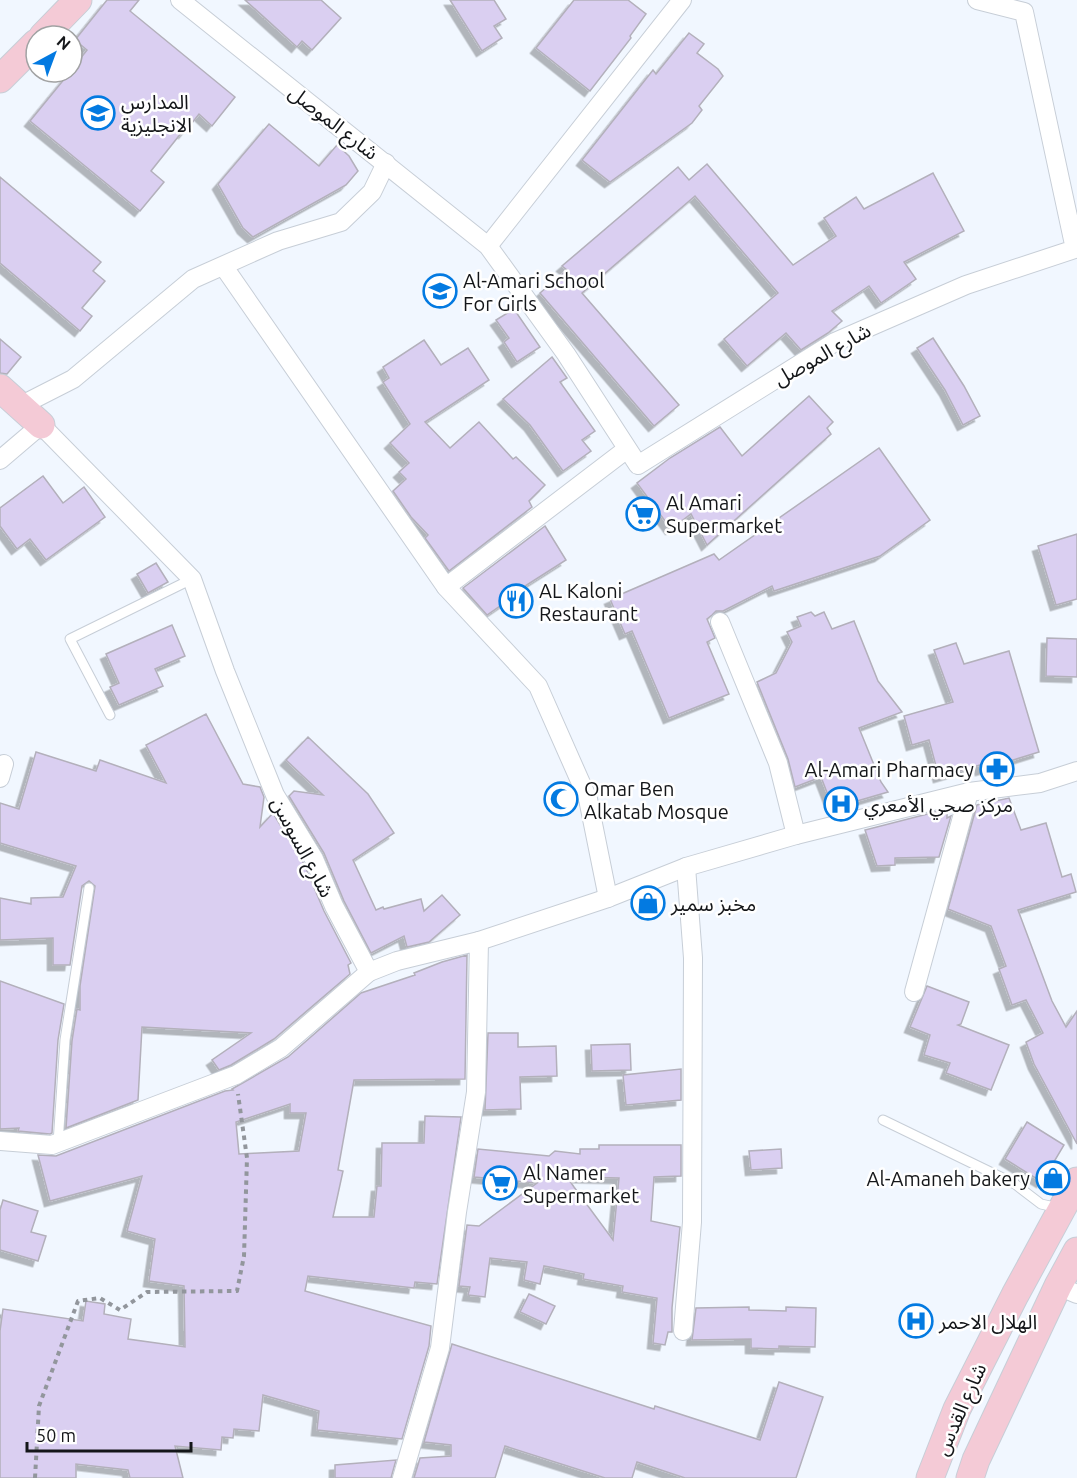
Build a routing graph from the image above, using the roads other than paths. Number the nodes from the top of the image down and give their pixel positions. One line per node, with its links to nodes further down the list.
1 (78, 0): 5 (main road)
2 (180, 0): 8 (street, شارع الموصل)
3 (682, 0): 9 (street)
4 (977, 0): 10 (street, شارع الموصل)
5 (55, 24)
6 (24, 55): 7 (main road)
7 (0, 79)
8 (386, 163): 9 (street, شارع الموصل); 11 (street)
9 (488, 246): 15 (street, شارع الموصل)
10 (1076, 249): 15 (street, شارع الموصل)
11 (224, 267): 13 (street); 18 (street)
12 (0, 388): 13 (main road)
13 (20, 406): 14 (main road)
14 (41, 425): 16 (street); 17 (street, شارع السوسن)
15 (627, 448): 18 (street)
16 (0, 460)
17 (192, 579): 20 (lane); 28 (street, شارع السوسن)
18 (446, 587): 26 (street)
19 (720, 622): 23 (street)
20 (110, 715)
21 (1077, 771): 22 (street)
22 (969, 792): 23 (street); 29 (street)
23 (796, 835): 24 (street)
24 (686, 867): 26 (street); 37 (street)
25 (89, 888): 32 (lane)
26 (608, 898): 27 (street)
27 (479, 941): 28 (street); 38 (street)
28 (369, 972): 32 (street)
29 (914, 992)
30 (883, 1120): 34 (lane)
31 (0, 1141): 32 (street)
32 (58, 1143)
33 (1077, 1181): 34 (main road, شارع القدس)
34 (1061, 1209): 39 (main road, شارع القدس)
35 (1077, 1251): 36 (main road, شارع القدس)
36 (1067, 1290): 40 (main road, شارع القدس)
37 (683, 1331)
38 (402, 1478)
39 (930, 1478)
40 (970, 1478)

